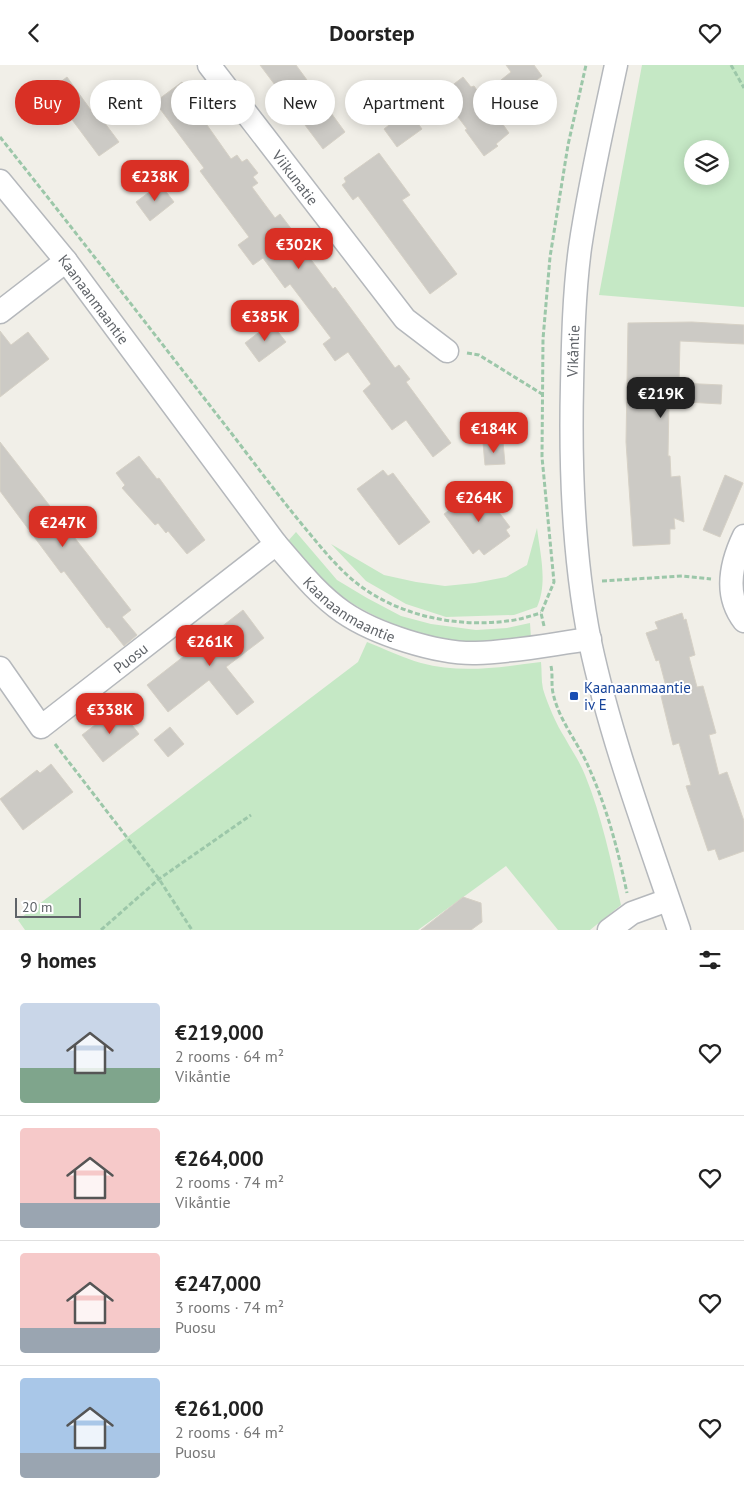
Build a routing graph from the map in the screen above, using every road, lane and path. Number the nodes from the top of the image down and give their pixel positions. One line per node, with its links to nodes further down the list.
1 (209, 65): 9 (street, Viikunatie)
2 (616, 65): 14 (street, Vikåntie)
3 (731, 65): 4 (path)
4 (744, 88)
5 (0, 137): 16 (path)
6 (0, 181): 7 (street, Kaanaanmaantie)
7 (66, 261): 8 (street); 12 (street, Kaanaanmaantie)
8 (0, 312)
9 (447, 351): 10 (path)
10 (542, 394)
11 (744, 536): 13 (street)
12 (276, 544): 18 (street, Kaanaanmaantie); 20 (street, Puosu)
13 (730, 580): 14 (path); 17 (street)
14 (580, 582): 15 (path); 18 (street, Vikåntie)
15 (554, 583)
16 (541, 613)
17 (744, 621)
18 (590, 639): 23 (street)
19 (0, 668): 20 (street)
20 (41, 727): 22 (path)
21 (250, 815): 22 (path)
22 (159, 879): 24 (path); 25 (path)
23 (668, 900): 26 (street); 27 (street)
24 (101, 930)
25 (192, 930)
26 (609, 930)
27 (679, 930)

